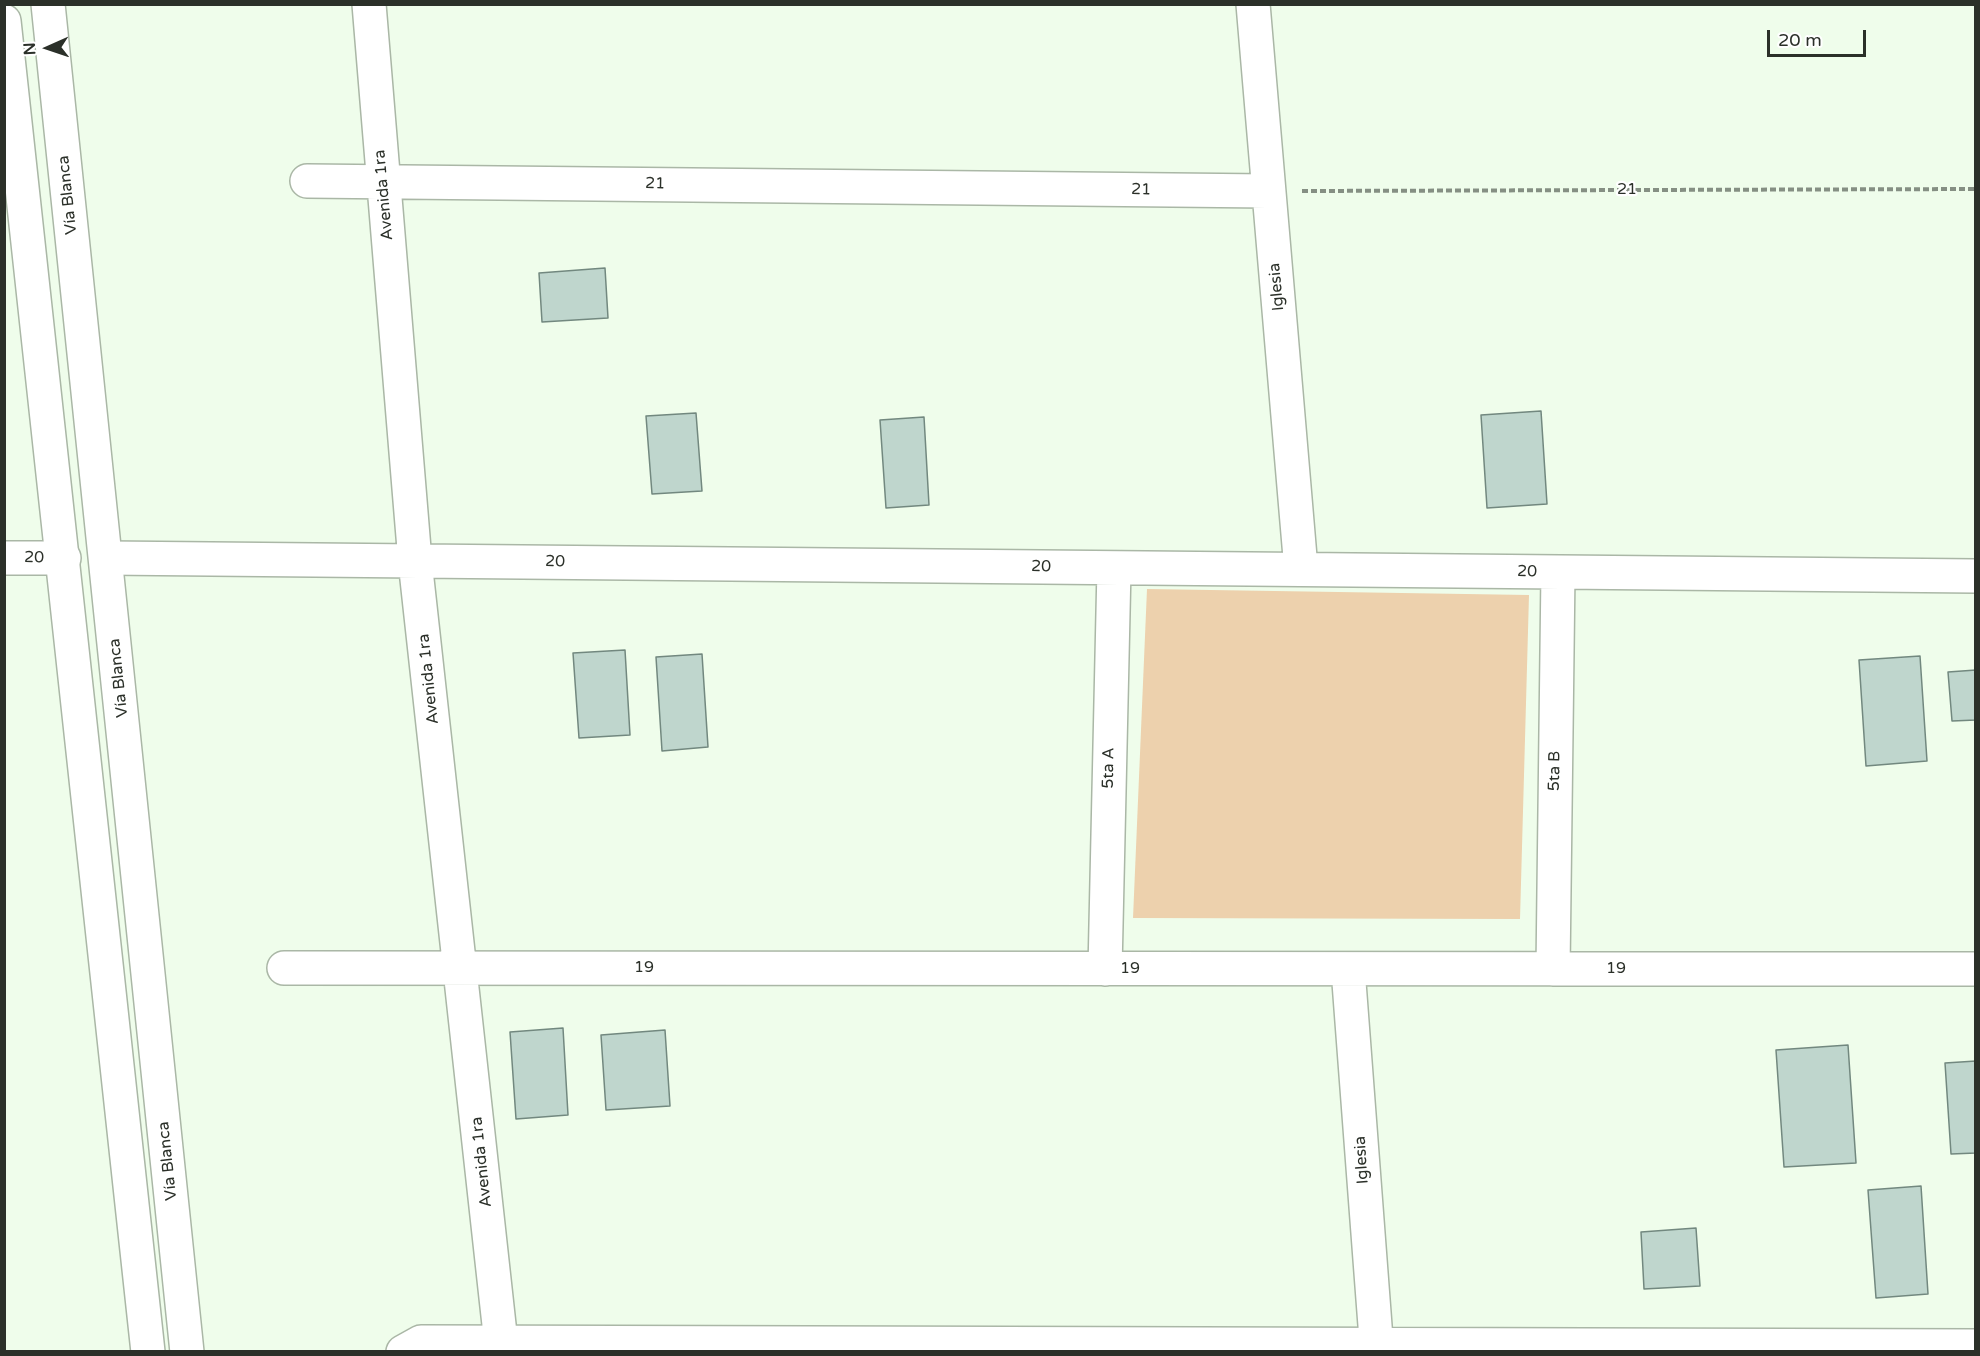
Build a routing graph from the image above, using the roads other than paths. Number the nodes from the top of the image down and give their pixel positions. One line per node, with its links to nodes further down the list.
1 (48, 4): 10 (main road, Vía Blanca)
2 (369, 4): 6 (main road, Avenida 1ra)
3 (1252, 4): 7 (main road, Iglesia)
4 (4, 21): 9 (main road)
5 (307, 181): 6 (main road, 21)
6 (382, 182): 7 (main road, 21); 11 (main road, Avenida 1ra)
7 (1268, 191): 13 (main road, Iglesia)
8 (4, 558): 9 (main road, 20)
9 (64, 558): 25 (main road)
10 (107, 558): 11 (main road, 20); 26 (main road, Vía Blanca)
11 (415, 561): 12 (main road, 20); 17 (main road, Avenida 1ra)
12 (1114, 568): 13 (main road, 20); 18 (main road, 5ta A)
13 (1301, 570): 14 (main road, 20)
14 (1558, 572): 15 (main road, 20); 20 (main road, 5ta B)
15 (1976, 576)
16 (284, 968): 17 (main road, 19)
17 (461, 968): 18 (main road, 19); 23 (main road, Avenida 1ra)
18 (1105, 969): 19 (main road, 19)
19 (1348, 969): 20 (main road, 19); 24 (main road, Iglesia)
20 (1553, 969): 21 (main road, 19)
21 (1976, 969)
22 (1976, 1346): 24 (main road)
23 (502, 1347): 24 (main road); 27 (main road)
24 (1376, 1348)
25 (148, 1352)
26 (187, 1352)
27 (403, 1352)

